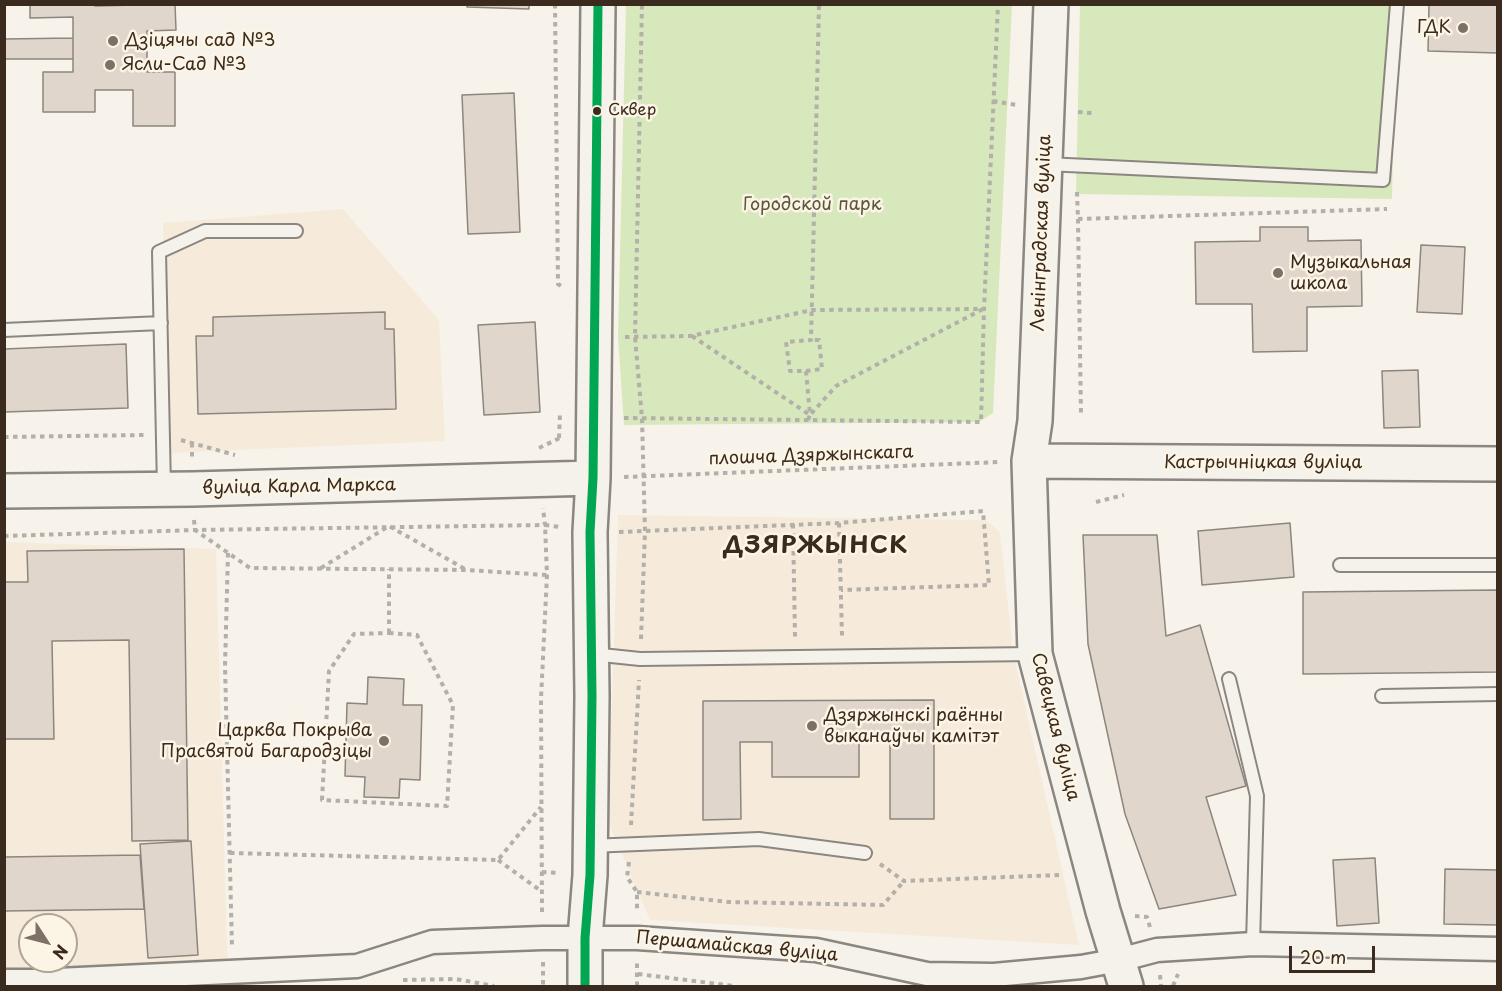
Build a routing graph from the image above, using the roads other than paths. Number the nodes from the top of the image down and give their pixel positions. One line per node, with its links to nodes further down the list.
1 (598, 4): 10 (main road)
2 (1051, 4): 4 (main road, Ленінградская вуліца)
3 (1397, 4): 4 (lane)
4 (1045, 164): 8 (main road, Ленінградская вуліца)
5 (296, 231): 6 (lane)
6 (161, 324): 7 (lane); 11 (lane)
7 (4, 330)
8 (1029, 461): 9 (main road, Кастрычніцкая вуліца); 16 (main road, Савецкая вуліца)
9 (1497, 464)
10 (593, 478): 11 (main road, вуліца Карла Маркса); 15 (main road)
11 (178, 489): 12 (main road, вуліца Карла Маркса)
12 (4, 490)
13 (1340, 565): 14 (lane)
14 (1497, 565)
15 (591, 653): 16 (lane); 20 (main road)
16 (1035, 654): 25 (main road, Савецкая вуліца)
17 (1229, 679): 23 (lane)
18 (1497, 694): 19 (lane)
19 (1382, 696)
20 (589, 846): 21 (lane); 22 (main road)
21 (865, 853)
22 (585, 938): 25 (street, Першамайская вуліца); 27 (street, Першамайская вуліца); 28 (main road)
23 (1253, 944): 24 (street, Першамайская вуліца); 25 (street, Першамайская вуліца)
24 (1497, 949)
25 (1123, 973)
26 (4, 981): 27 (street, Першамайская вуліца)
27 (36, 984)
28 (585, 987)

